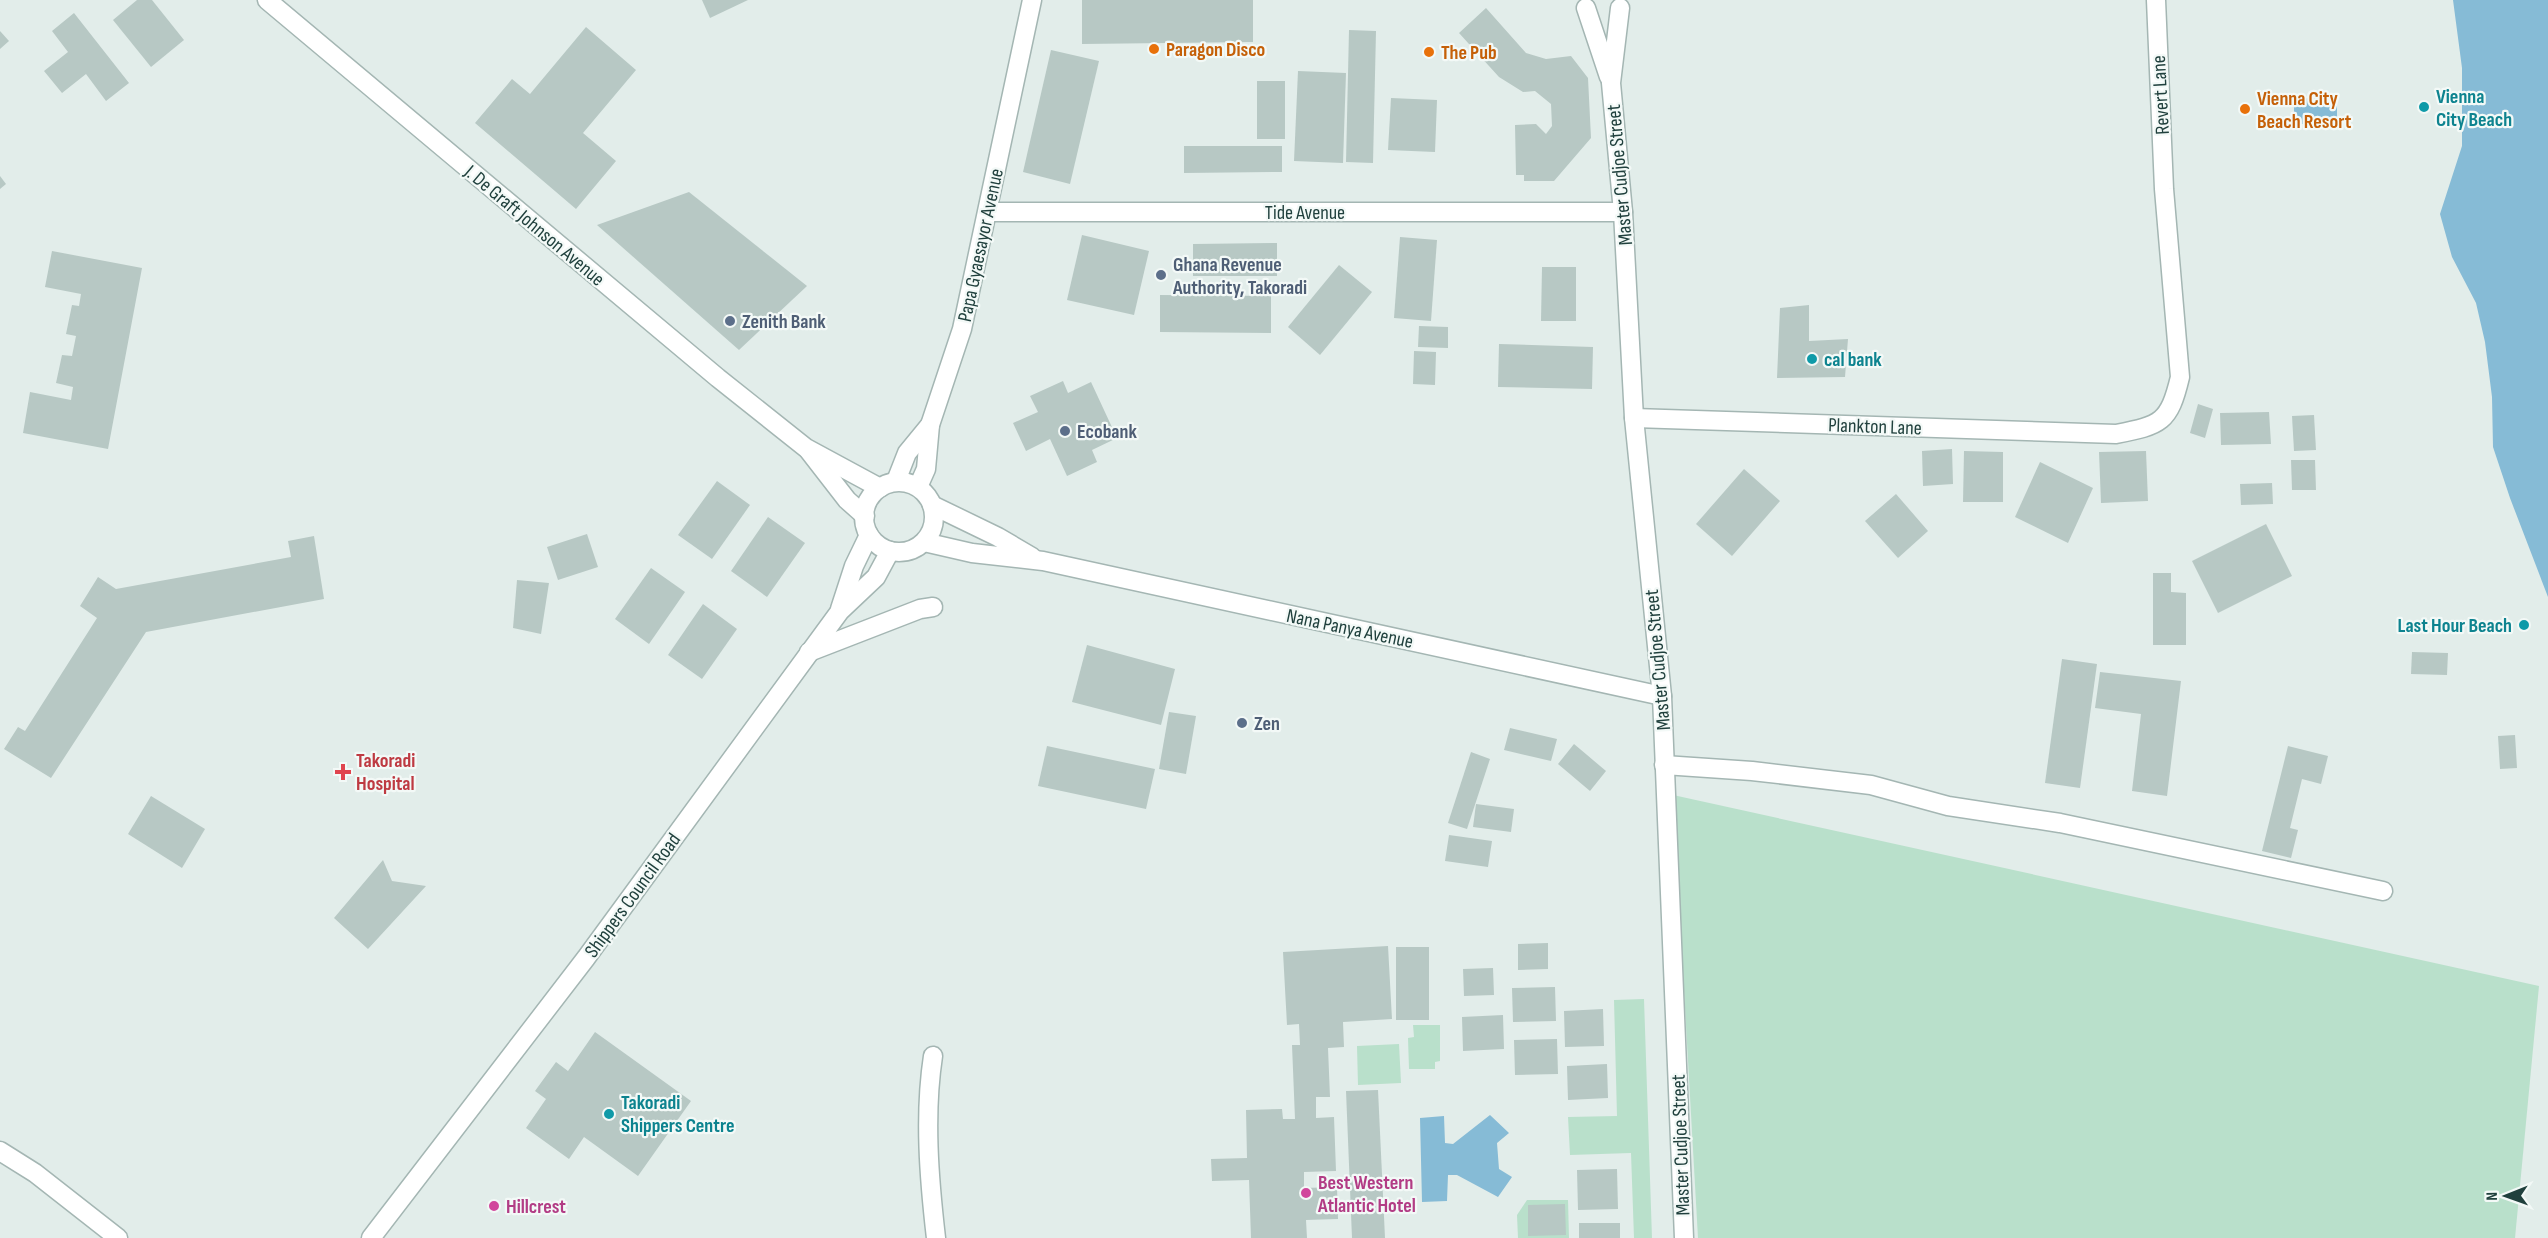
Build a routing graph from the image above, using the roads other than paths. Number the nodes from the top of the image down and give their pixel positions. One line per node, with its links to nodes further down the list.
1 (267, 0): 12 (street, J. De Graft Johnson Avenue)
2 (1032, 0): 7 (street, Papa Gyaesayor Avenue)
3 (2156, 0): 11 (street, Revert Lane)
4 (1579, 2): 5 (street); 6 (street, Master Cudjoe Street)
5 (1624, 4): 6 (street, Master Cudjoe Street)
6 (1611, 83): 8 (street, Master Cudjoe Street)
7 (988, 212): 8 (street, Tide Avenue); 10 (street, Papa Gyaesayor Avenue)
8 (1623, 212): 9 (street, Master Cudjoe Street)
9 (1634, 418): 11 (street, Plankton Lane); 24 (street, Master Cudjoe Street)
10 (930, 425): 13 (street); 14 (street, Papa Gyaesayor Avenue)
11 (2116, 434)
12 (806, 448): 13 (street, J. De Graft Johnson Avenue); 16 (street, J. De Graft Johnson Avenue)
13 (888, 484): 14 (street); 16 (street)
14 (918, 487): 15 (street)
15 (932, 505): 18 (street); 20 (street, Nana Panya Avenue)
16 (865, 516): 17 (street)
17 (869, 535): 19 (street); 22 (street)
18 (924, 542): 19 (street); 20 (street, Nana Panya Avenue)
19 (890, 551): 22 (street, Shippers Council Road)
20 (1039, 561): 24 (street, Nana Panya Avenue)
21 (933, 607): 23 (street)
22 (840, 610): 23 (street, Shippers Council Road)
23 (807, 653): 30 (street, Shippers Council Road)
24 (1662, 696): 25 (street, Master Cudjoe Street)
25 (1664, 765): 26 (street); 32 (street, Master Cudjoe Street)
26 (2383, 891)
27 (933, 1056): 31 (street)
28 (0, 1151): 29 (street)
29 (118, 1238)
30 (371, 1238)
31 (936, 1238)
32 (1683, 1238)

